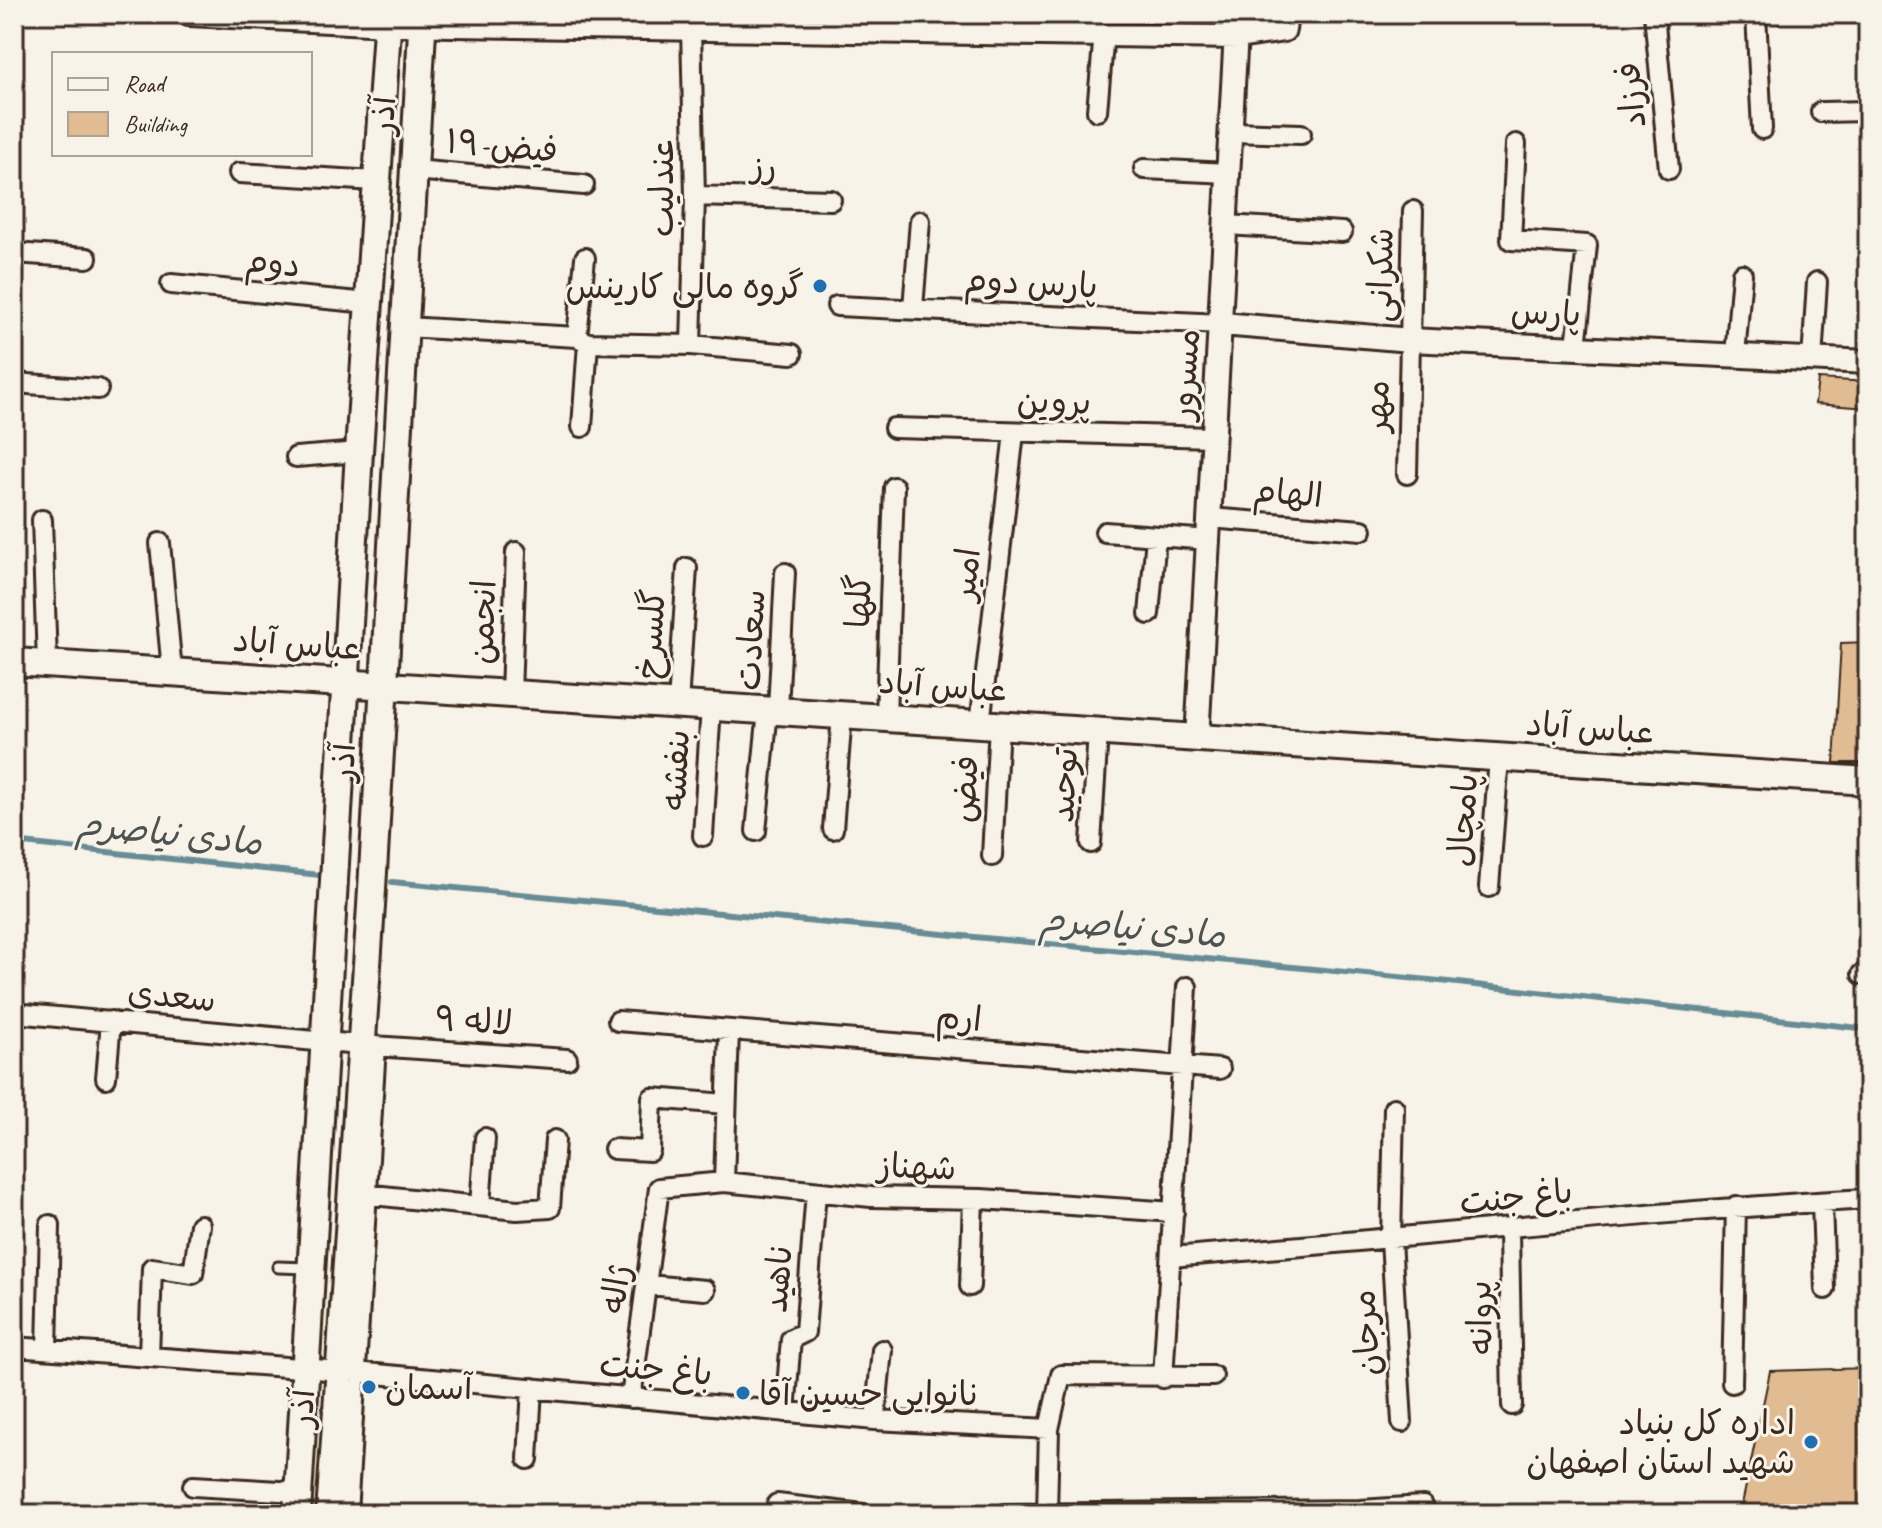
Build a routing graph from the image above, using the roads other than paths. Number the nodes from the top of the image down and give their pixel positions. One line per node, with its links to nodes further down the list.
1 (189, 14): 6 (street)
2 (1237, 14): 10 (street, مسرور)
3 (1286, 14): 10 (street)
4 (1654, 14): 19 (street, فرزاد)
5 (1756, 14): 14 (street)
6 (388, 19): 7 (street); 23 (main road, آذر)
7 (429, 20): 8 (street); 20 (main road, آذر)
8 (691, 29): 9 (street); 25 (street, عندلیب)
9 (1104, 33): 10 (street); 11 (street)
10 (1238, 37): 15 (street, مسرور)
11 (1097, 111)
12 (1868, 111): 13 (street)
13 (1821, 112)
14 (1762, 129)
15 (1231, 132): 16 (street); 22 (street, مسرور)
16 (1301, 134)
17 (1516, 144): 45 (street)
18 (1144, 169): 22 (street)
19 (1669, 169)
20 (420, 170): 24 (street, ۱۹-فیض); 41 (main road, آذر)
21 (239, 173): 23 (street)
22 (1229, 173): 29 (street, مسرور)
23 (376, 181): 37 (main road, آذر)
24 (584, 185)
25 (695, 196): 26 (street, رز); 44 (street, عندلیب)
26 (831, 200)
27 (1413, 211): 43 (street, شکرانی)
28 (920, 221): 39 (street)
29 (1226, 225): 30 (street); 40 (street, مسرور)
30 (1342, 232)
31 (14, 253): 32 (street)
32 (87, 258)
33 (585, 258): 42 (street)
34 (1742, 274): 47 (street)
35 (1817, 282): 48 (street)
36 (171, 284): 37 (street, دوم)
37 (369, 303): 56 (main road, آذر)
38 (837, 306): 39 (street, پارس دوم)
39 (913, 308): 40 (street, پارس دوم)
40 (1222, 324): 43 (street, پارس); 55 (street, مسرور)
41 (410, 328): 42 (street); 74 (main road, آذر)
42 (583, 340): 44 (street); 52 (street)
43 (1410, 340): 45 (street, پارس); 58 (street, مهر)
44 (691, 345): 46 (street)
45 (1576, 347): 47 (street, پارس)
46 (792, 354)
47 (1735, 355): 48 (street, پارس)
48 (1812, 360): 49 (street, پارس)
49 (1868, 362)
50 (14, 383): 51 (street)
51 (98, 389)
52 (582, 427)
53 (894, 428): 54 (street, پروین)
54 (1014, 433): 55 (street, پروین); 81 (street, امیر)
55 (1213, 437): 61 (street, مسرور)
56 (359, 452): 57 (street); 73 (main road, آذر)
57 (296, 457)
58 (1407, 474)
59 (894, 487): 80 (street, گلها)
60 (42, 520): 71 (street)
61 (1209, 529): 62 (street, الهام); 64 (street, الهام); 83 (street, مسرور)
62 (1362, 530)
63 (1105, 532): 64 (street, الهام)
64 (1156, 537): 69 (street)
65 (160, 543): 72 (street)
66 (516, 552): 75 (street, انجمن)
67 (687, 568): 76 (street, گلسرخ)
68 (785, 573): 78 (street, سعادت)
69 (1149, 614)
70 (14, 662): 71 (main road, عباس آباد)
71 (47, 663): 72 (main road, عباس آباد)
72 (172, 671): 73 (main road, عباس آباد)
73 (345, 682): 74 (main road, عباس آباد); 92 (main road, آذر)
74 (382, 685): 75 (main road, عباس آباد); 93 (main road, آذر)
75 (511, 694): 76 (main road, عباس آباد)
76 (678, 704): 77 (main road, عباس آباد)
77 (711, 706): 78 (main road, عباس آباد); 88 (street, بنفشه)
78 (773, 710): 79 (main road, عباس آباد); 87 (street, سعادت)
79 (842, 715): 80 (main road, عباس آباد); 86 (street)
80 (886, 717): 81 (main road, عباس آباد)
81 (990, 724): 82 (main road, عباس آباد); 90 (street, فیض)
82 (1098, 732): 83 (main road, عباس آباد); 89 (street, توحید)
83 (1197, 739): 84 (main road, عباس آباد)
84 (1499, 758): 85 (main road, عباس آباد); 91 (street, پامچال)
85 (1868, 781)
86 (833, 829)
87 (756, 831)
88 (703, 836)
89 (1091, 843)
90 (992, 856)
91 (1489, 887)
92 (333, 903): 93 (main road); 99 (main road, آذر)
93 (371, 906): 100 (main road, آذر)
94 (1187, 987): 102 (street)
95 (14, 1013): 96 (street, سعدی)
96 (111, 1021): 99 (street, سعدی); 104 (street)
97 (618, 1021): 98 (street, ارم)
98 (729, 1030): 102 (street, ارم); 105 (street)
99 (323, 1042): 100 (street, سعدی); 126 (main road, آذر)
100 (368, 1046): 101 (street, ۹ لاله); 113 (main road, آذر)
101 (567, 1059)
102 (1183, 1068): 103 (street, ارم); 119 (street)
103 (1220, 1069)
104 (106, 1078)
105 (726, 1104): 109 (street); 110 (street)
106 (1394, 1108): 123 (street, مرجان)
107 (485, 1138): 117 (street)
108 (555, 1140): 117 (street)
109 (614, 1149)
110 (724, 1182): 111 (street, شهناز); 112 (street, شهناز)
111 (659, 1188): 127 (street, ژاله)
112 (816, 1192): 114 (street, شهناز); 143 (street, ناهید)
113 (358, 1193): 117 (street); 136 (main road, آذر)
114 (973, 1199): 119 (street, شهناز); 128 (street)
115 (1868, 1199): 116 (street, باغ جنت)
116 (1822, 1202): 118 (street, باغ جنت); 129 (street)
117 (480, 1206)
118 (1736, 1206): 122 (street, باغ جنت); 139 (street)
119 (1174, 1212): 124 (street)
120 (50, 1225): 132 (street)
121 (200, 1225): 134 (street)
122 (1509, 1230): 123 (street, باغ جنت); 142 (street, پروانه)
123 (1391, 1240): 124 (street, باغ جنت); 145 (street, مرجان)
124 (1171, 1257): 138 (street)
125 (278, 1267): 126 (lane)
126 (310, 1269): 135 (main road, آذر)
127 (648, 1285): 130 (street); 141 (street, ژاله)
128 (970, 1286)
129 (1825, 1289)
130 (705, 1290)
131 (14, 1347): 132 (street, باغ جنت)
132 (47, 1349): 134 (street, باغ جنت)
133 (882, 1350): 144 (street)
134 (149, 1356): 135 (street, باغ جنت)
135 (304, 1369): 136 (street, باغ جنت); 149 (main road, آذر)
136 (347, 1371): 140 (street, باغ جنت); 154 (main road, آذر); 155 (street, آذر)
137 (1213, 1376): 138 (street)
138 (1163, 1378): 146 (street)
139 (1732, 1383)
140 (532, 1388): 141 (street, باغ جنت); 147 (street)
141 (631, 1398): 143 (street, باغ جنت)
142 (1512, 1405)
143 (785, 1412): 144 (street, باغ جنت)
144 (875, 1420): 146 (street, باغ جنت)
145 (1402, 1422)
146 (1049, 1429): 153 (street)
147 (528, 1459)
148 (193, 1486): 149 (street)
149 (298, 1503)
150 (777, 1504): 156 (street)
151 (1423, 1506): 152 (street)
152 (1360, 1512): 153 (street)
153 (1047, 1513): 157 (street)
154 (330, 1514)
155 (347, 1514)
156 (863, 1514)
157 (1005, 1514)

